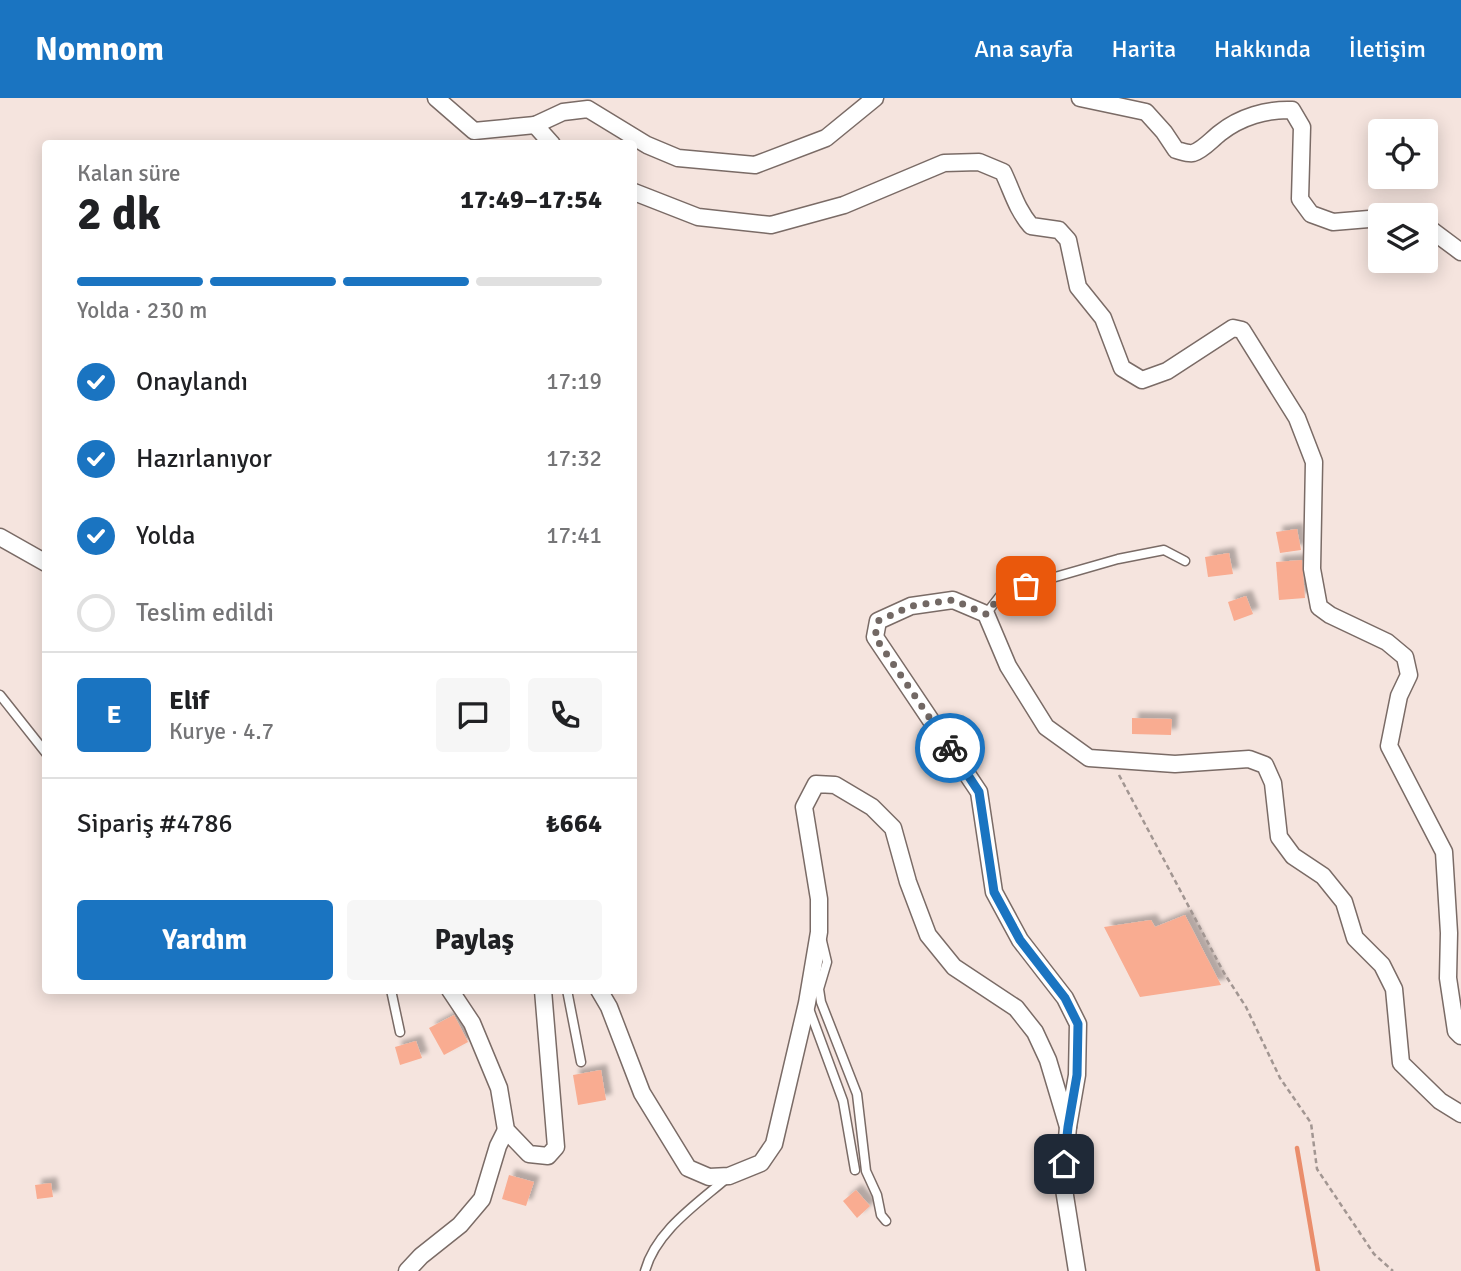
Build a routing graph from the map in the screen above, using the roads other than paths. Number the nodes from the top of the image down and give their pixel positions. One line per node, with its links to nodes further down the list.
1 (436, 98): 4 (street)
2 (875, 98): 4 (street)
3 (1080, 98): 7 (street)
4 (535, 125): 5 (street)
5 (548, 140)
6 (637, 193): 24 (street)
7 (1368, 219)
8 (1438, 235): 9 (street)
9 (1461, 252)
10 (0, 537): 12 (street)
11 (1185, 561): 13 (lane)
12 (42, 562)
13 (986, 614): 26 (street); 27 (street)
14 (0, 695): 15 (lane)
15 (42, 748)
16 (819, 932): 22 (street); 27 (street); 31 (lane)
17 (392, 994): 23 (lane)
18 (453, 994): 28 (street)
19 (543, 994): 28 (street)
20 (569, 994): 25 (lane)
21 (601, 994): 30 (street)
22 (807, 1003): 29 (lane); 30 (street)
23 (400, 1032)
24 (1461, 1036)
25 (581, 1062)
26 (1461, 1114)
27 (1068, 1127): 34 (street)
28 (506, 1130): 32 (street)
29 (855, 1170)
30 (729, 1176): 33 (lane)
31 (886, 1221)
32 (407, 1271)
33 (645, 1271)
34 (1077, 1271)

